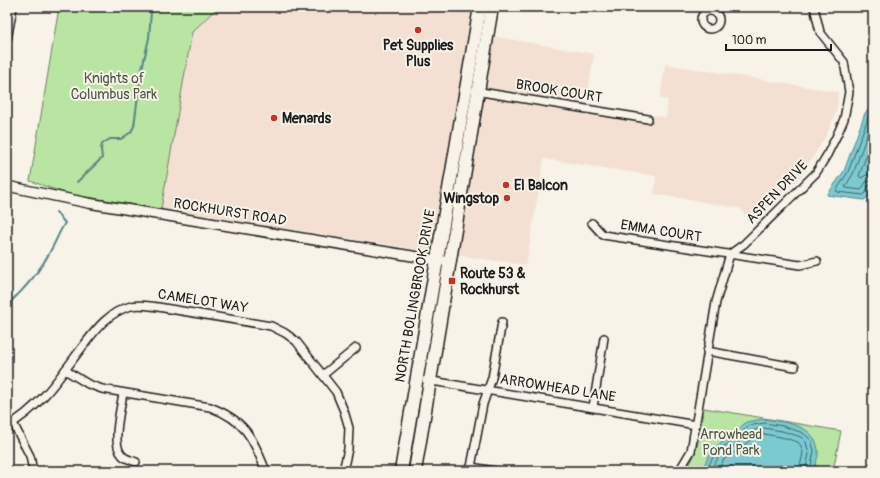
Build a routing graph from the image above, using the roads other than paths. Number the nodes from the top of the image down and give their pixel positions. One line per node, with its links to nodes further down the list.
1 (480, 7): 6 (main road, NORTH BOLINGBROOK DRIVE)
2 (492, 7): 7 (main road, NORTH BOLINGBROOK DRIVE)
3 (814, 7): 11 (street, ASPEN DRIVE)
4 (11, 9): 5 (street)
5 (7, 40)
6 (465, 90): 7 (street, BROOK COURT); 12 (main road, NORTH BOLINGBROOK DRIVE)
7 (478, 92): 8 (street, BROOK COURT); 14 (main road, NORTH BOLINGBROOK DRIVE)
8 (648, 118)
9 (7, 186): 12 (street, ROCKHURST ROAD)
10 (592, 223): 11 (street, EMMA COURT)
11 (730, 254): 13 (street, EMMA COURT); 18 (street)
12 (437, 260): 14 (street, ROCKHURST ROAD); 22 (main road, NORTH BOLINGBROOK DRIVE)
13 (817, 261)
14 (450, 262): 23 (main road, NORTH BOLINGBROOK DRIVE)
15 (502, 322): 24 (street)
16 (604, 338): 26 (street)
17 (356, 348): 21 (street)
18 (707, 351): 19 (street); 28 (street)
19 (795, 367)
20 (65, 370): 21 (street, CAMELOT WAY); 25 (street); 27 (street, CAMELOT WAY)
21 (322, 374): 33 (street, CAMELOT WAY)
22 (416, 379): 23 (street, ARROWHEAD LANE); 34 (main road, NORTH BOLINGBROOK DRIVE)
23 (430, 381): 24 (street, ARROWHEAD LANE); 35 (main road, NORTH BOLINGBROOK DRIVE)
24 (487, 390): 26 (street, ARROWHEAD LANE); 36 (street)
25 (123, 393): 29 (street); 32 (street)
26 (593, 407): 28 (street, ARROWHEAD LANE)
27 (10, 424): 31 (street)
28 (696, 424): 37 (street)
29 (136, 462)
30 (873, 468): 38 (street)
31 (33, 471)
32 (266, 471)
33 (343, 471)
34 (401, 471)
35 (415, 471)
36 (495, 471)
37 (679, 471)
38 (872, 471)

